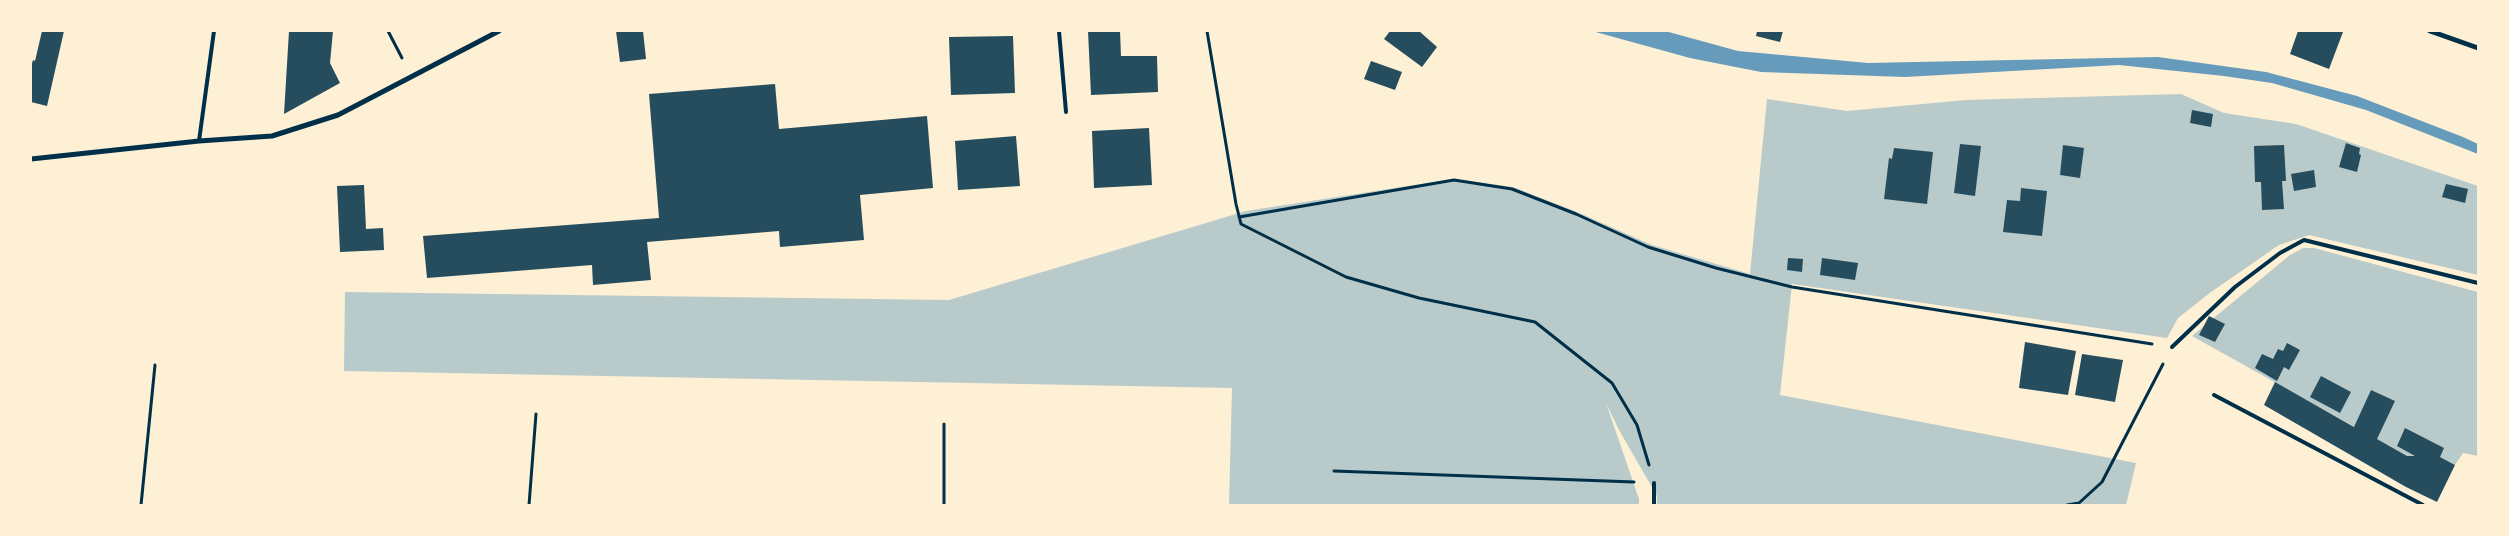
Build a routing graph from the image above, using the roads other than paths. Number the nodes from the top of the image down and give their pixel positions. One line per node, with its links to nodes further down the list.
1 (214, 31): 7 (lane)
2 (499, 31): 7 (street)
3 (1059, 31): 6 (lane)
4 (2430, 31): 5 (street)
5 (2478, 48)
6 (1066, 112)
7 (199, 141): 8 (street)
8 (31, 159)
9 (2478, 282): 10 (lane)
10 (2172, 347)
11 (2214, 395): 14 (lane)
12 (1654, 482): 13 (lane)
13 (1654, 505)
14 (2423, 505)

